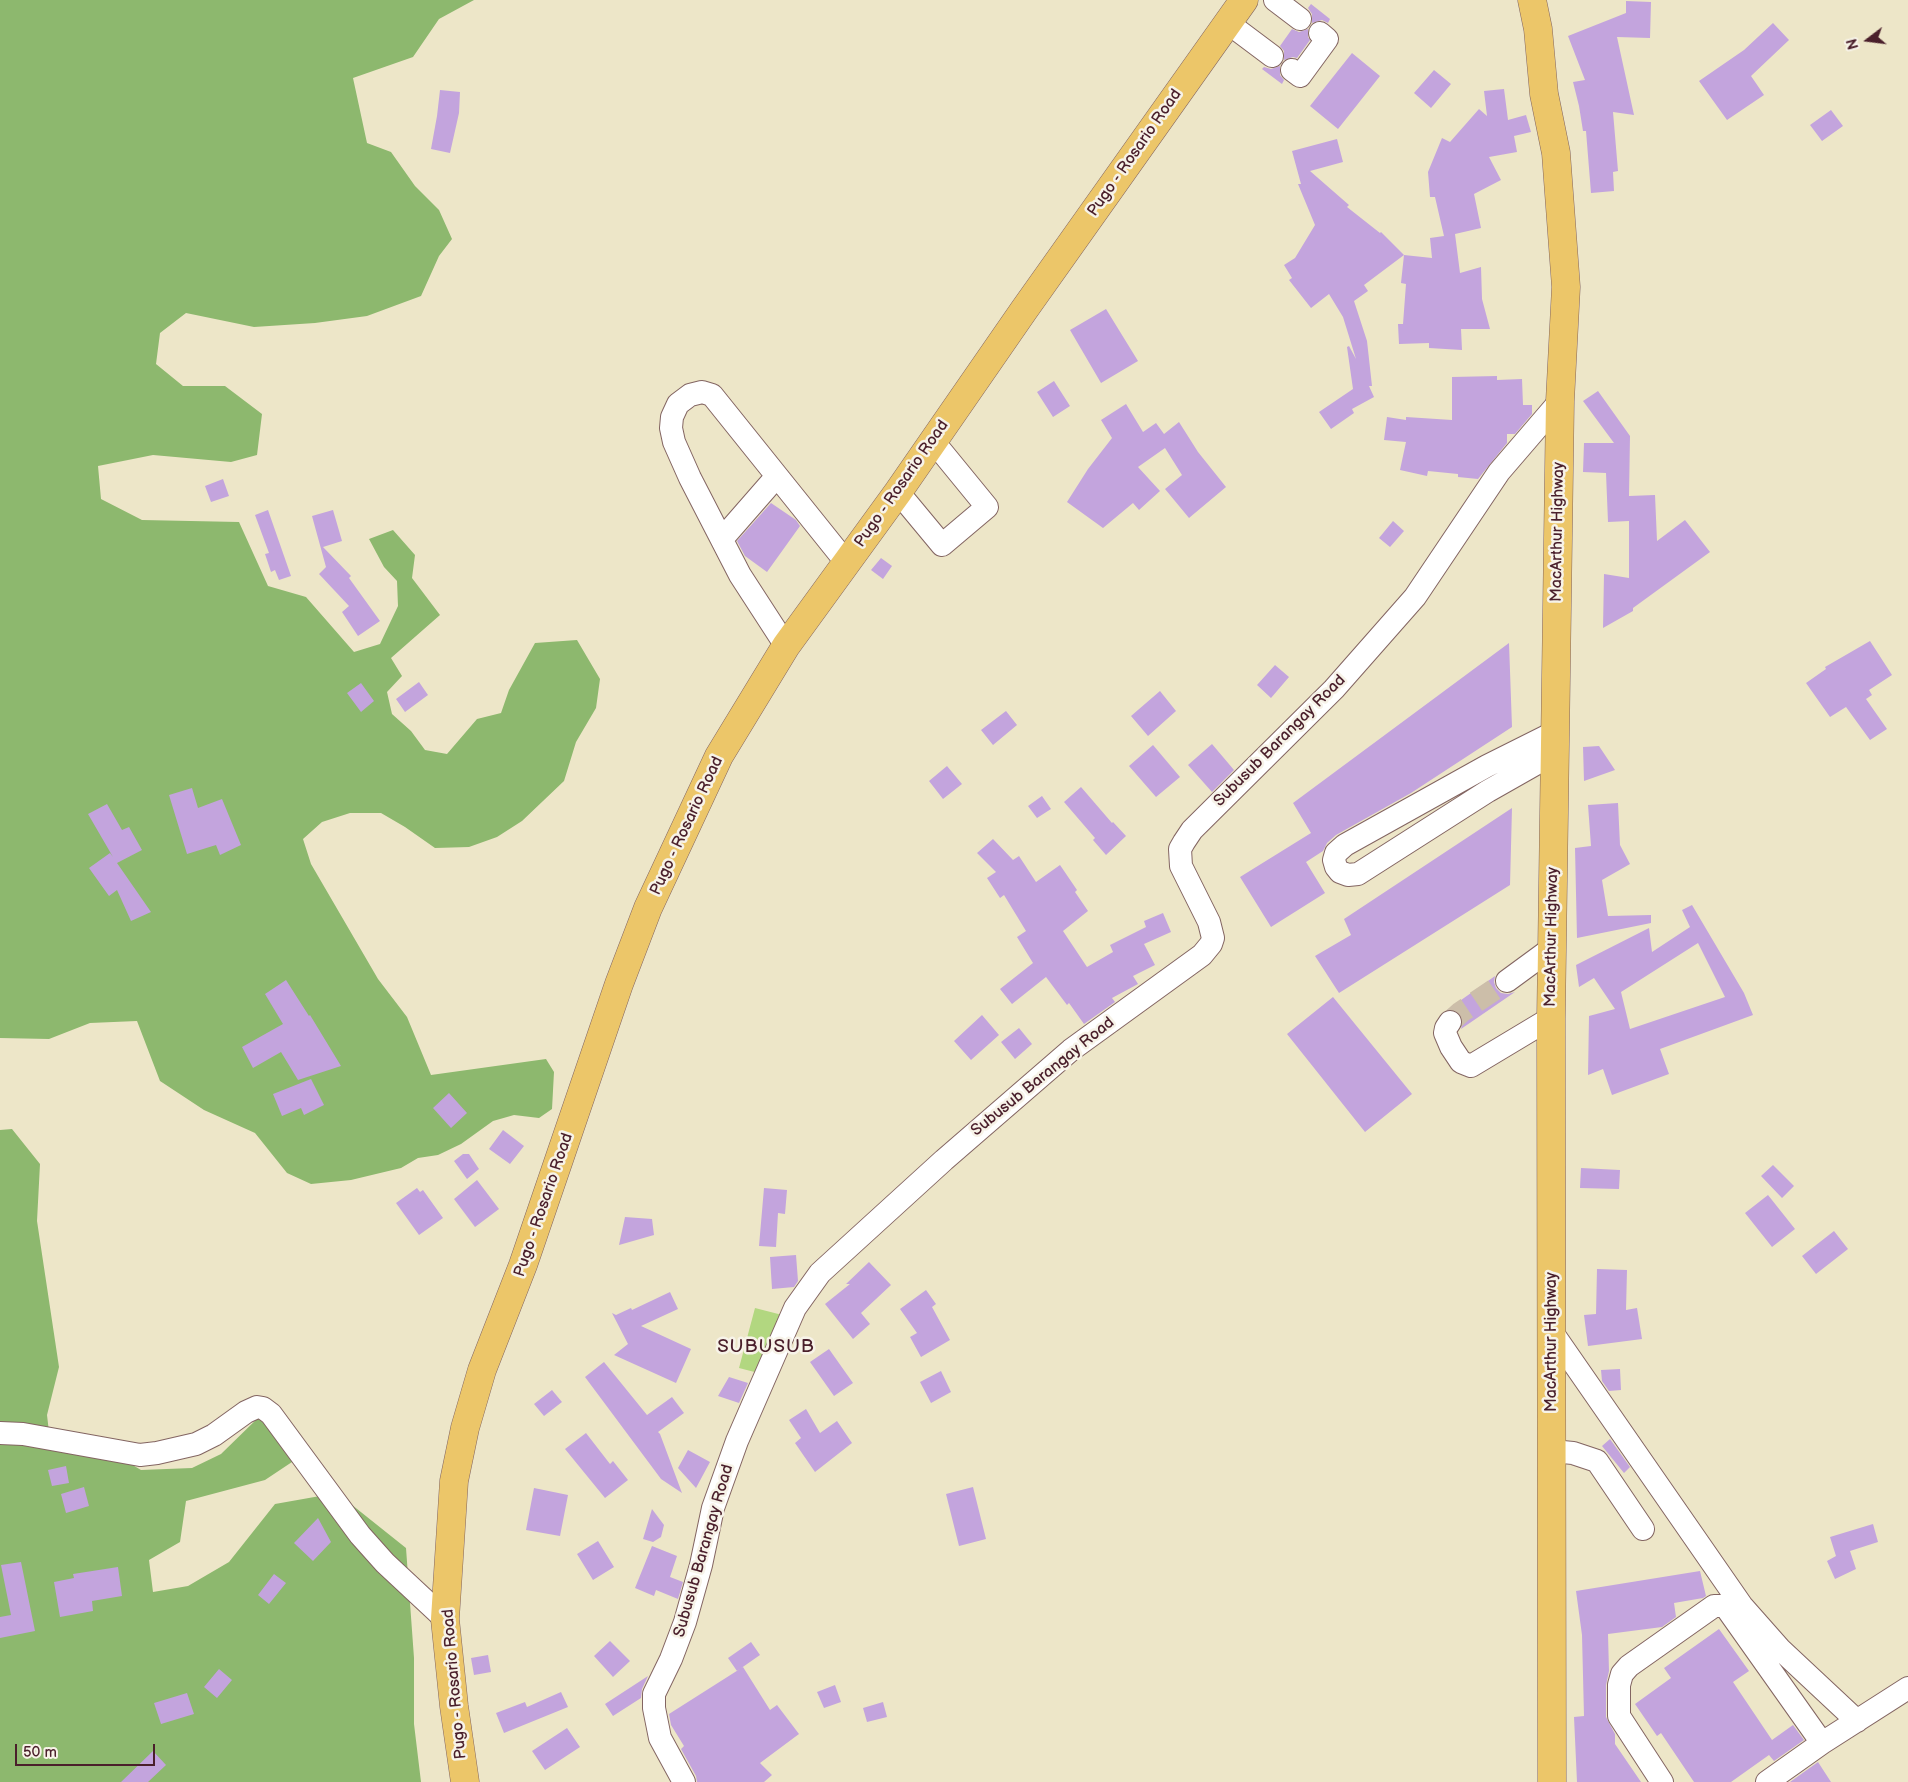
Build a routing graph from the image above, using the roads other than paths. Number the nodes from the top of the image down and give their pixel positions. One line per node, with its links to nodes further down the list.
1 (1244, 0): 6 (main road, Pugo - Rosario Road)
2 (1275, 0): 5 (street)
3 (1516, 0): 10 (main road, MacArthur Highway)
4 (1532, 0): 10 (main road, MacArthur Highway)
5 (1300, 19)
6 (1228, 23): 8 (street); 12 (main road, Pugo - Rosario Road)
7 (1320, 33): 9 (street)
8 (1272, 56)
9 (1292, 70)
10 (1544, 94): 11 (main road, MacArthur Highway)
11 (1560, 401): 18 (main road, MacArthur Highway); 32 (street, Subusub Barangay Road)
12 (933, 441): 14 (main road, Pugo - Rosario Road); 14 (street)
13 (777, 476): 15 (street); 15 (street); 16 (street)
14 (898, 492): 16 (main road, Pugo - Rosario Road)
15 (722, 540): 17 (street)
16 (846, 562): 17 (main road, Pugo - Rosario Road)
17 (786, 646): 27 (main road, Pugo - Rosario Road)
18 (1555, 743): 18 (street); 19 (main road, MacArthur Highway)
19 (1552, 948): 20 (street); 21 (main road, MacArthur Highway)
20 (1507, 980)
21 (1551, 1018): 22 (street); 23 (main road, MacArthur Highway)
22 (1450, 1022)
23 (1552, 1332): 25 (main road, MacArthur Highway); 29 (street)
24 (0, 1433): 27 (street)
25 (1552, 1451): 26 (street); 33 (main road, MacArthur Highway)
26 (1643, 1529)
27 (445, 1619): 31 (main road, Pugo - Rosario Road)
28 (1908, 1688): 29 (street)
29 (1857, 1721): 30 (street)
30 (1822, 1743): 34 (street); 35 (street)
31 (465, 1782)
32 (684, 1782)
33 (1552, 1782)
34 (1662, 1782)
35 (1767, 1782)

